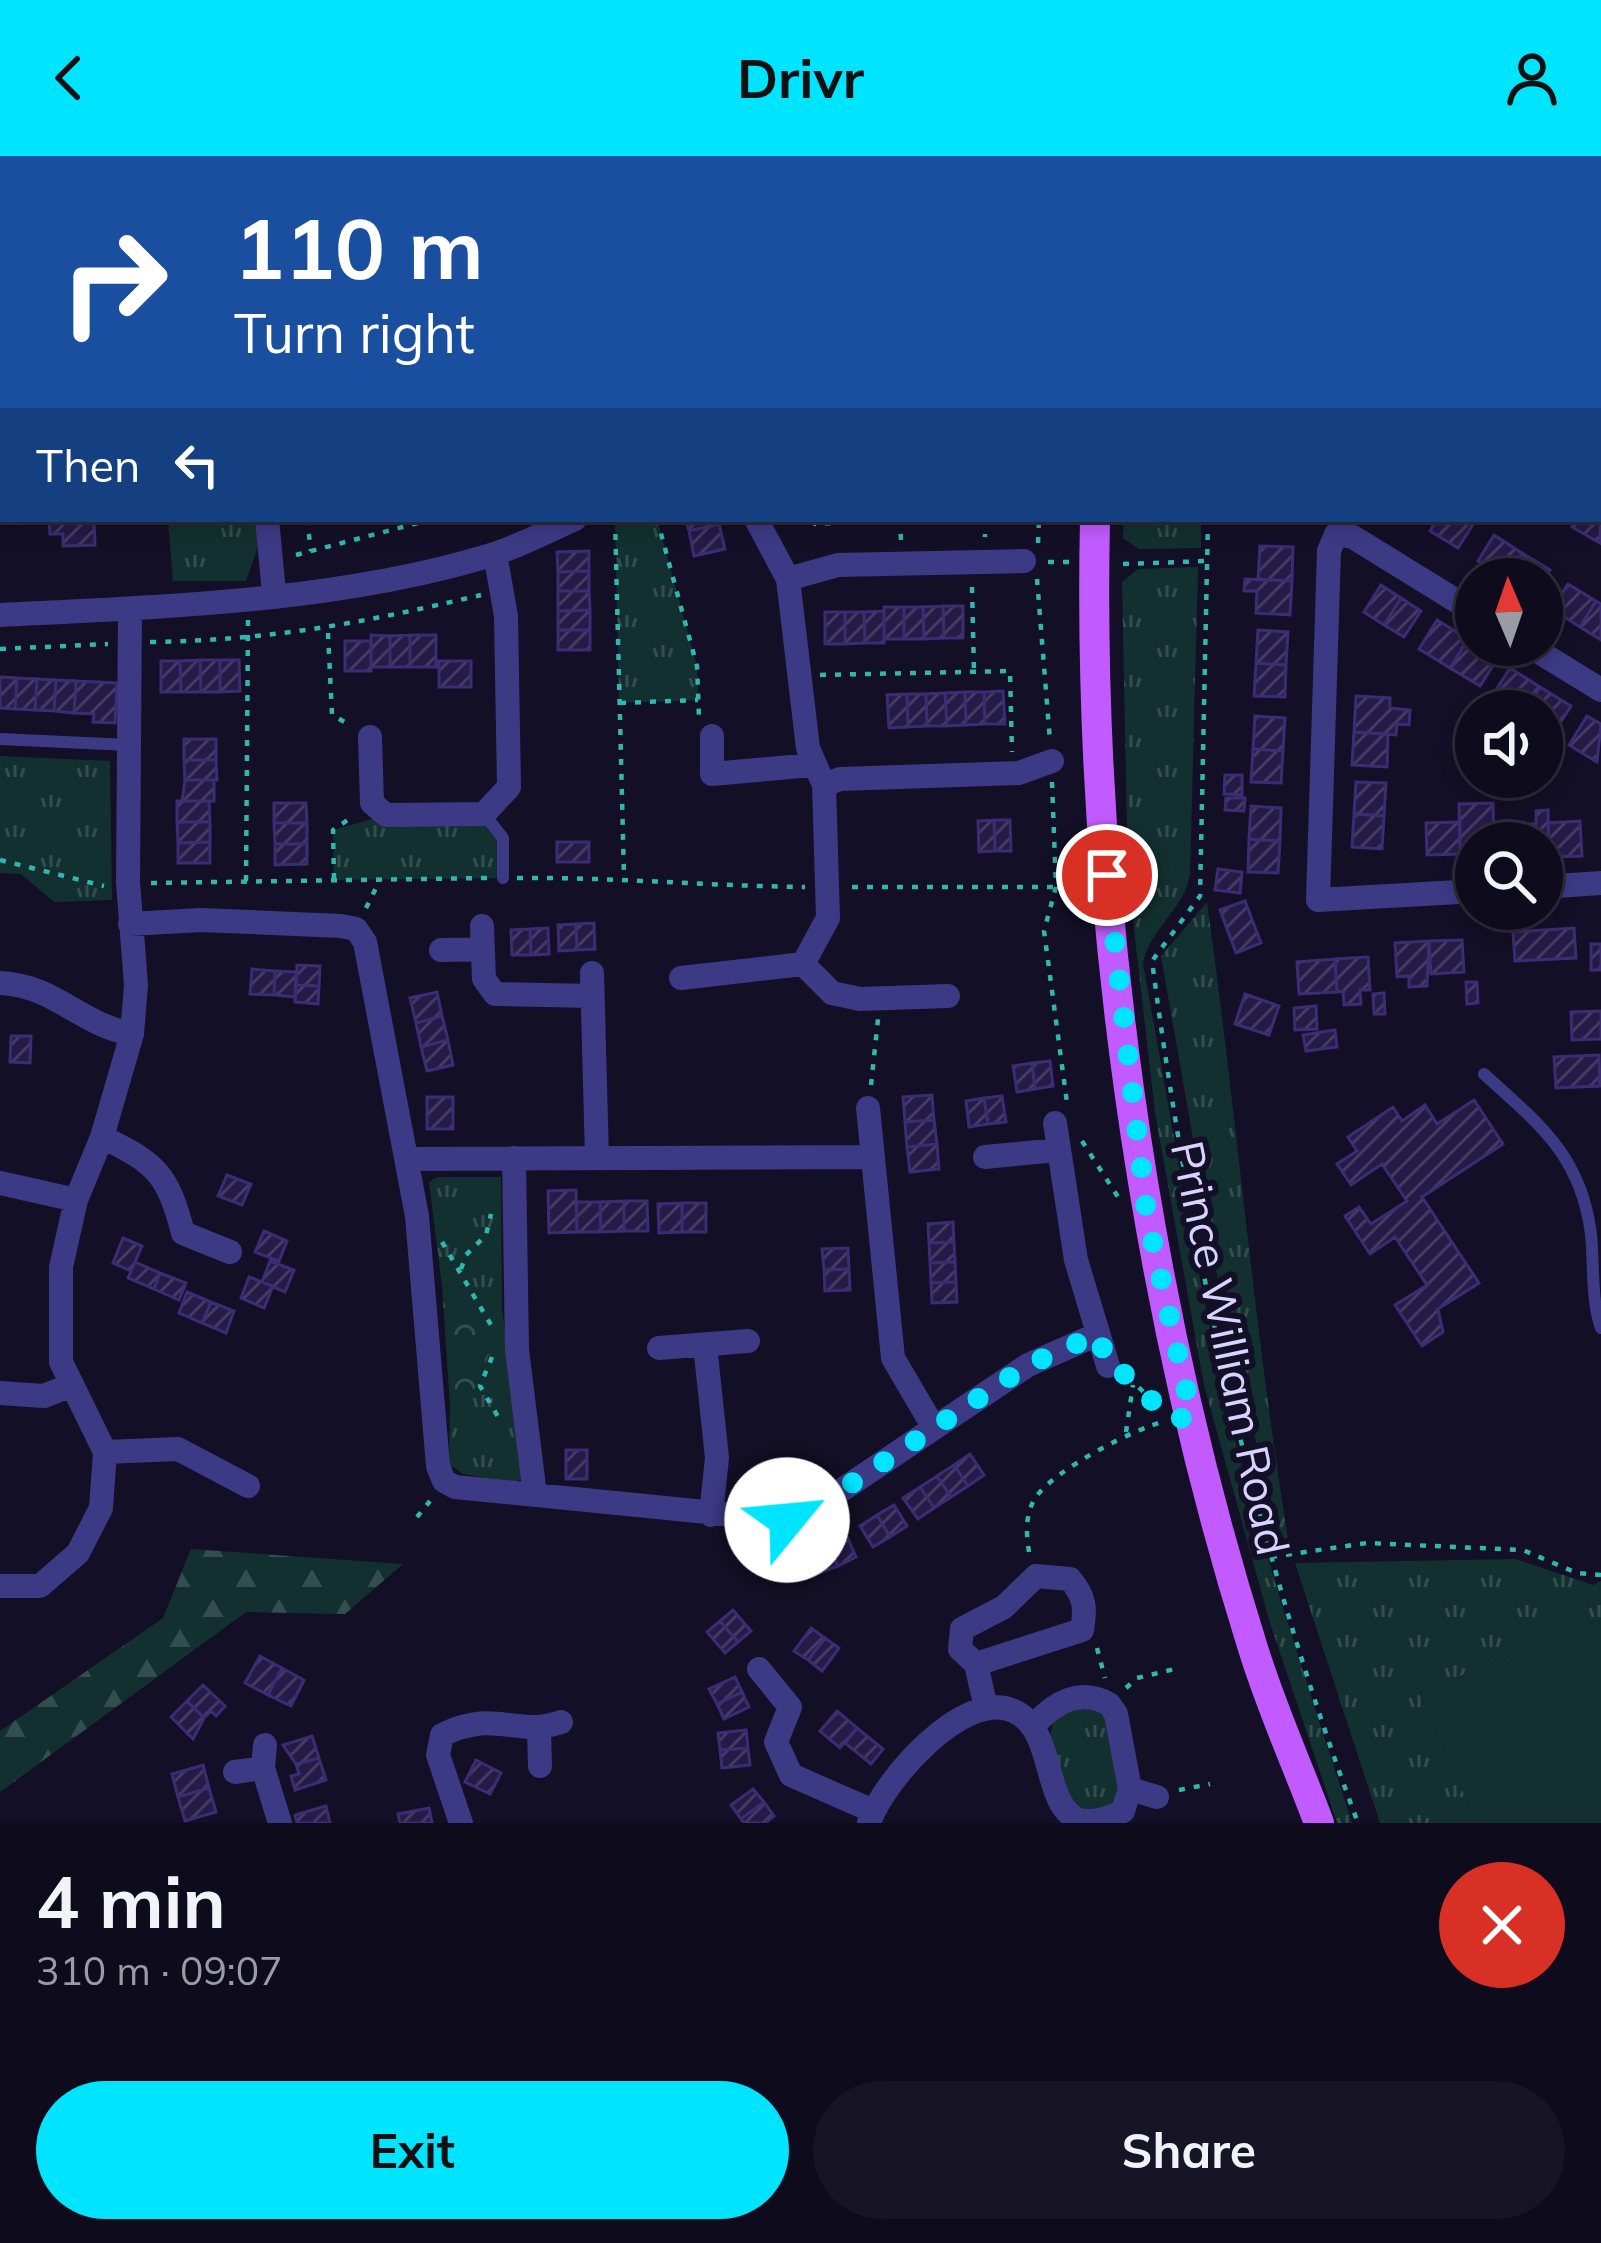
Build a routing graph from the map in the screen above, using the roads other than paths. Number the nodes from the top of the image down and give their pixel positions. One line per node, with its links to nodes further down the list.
1 (267, 522): 8 (street)
2 (568, 522): 5 (street)
3 (758, 522): 7 (street)
4 (1095, 522): 70 (main road, Prince William Road)
5 (495, 554): 8 (street); 20 (street)
6 (1031, 562): 7 (street)
7 (788, 579): 19 (street)
8 (274, 593): 10 (street)
9 (1455, 600): 24 (street)
10 (130, 608): 11 (street); 17 (street)
11 (0, 614)
12 (1562, 666): 13 (street)
13 (1601, 690)
14 (712, 736): 19 (street)
15 (370, 737): 20 (street)
16 (0, 740): 17 (lane)
17 (129, 746): 25 (street)
18 (1052, 761): 19 (street)
19 (819, 775): 27 (street)
20 (484, 814): 21 (lane)
21 (503, 878)
22 (1601, 883): 23 (street)
23 (1563, 886)
24 (1455, 892)
25 (130, 924): 31 (street); 41 (street)
26 (441, 950): 40 (street)
27 (802, 964): 28 (street); 30 (street)
28 (681, 978)
29 (0, 983): 31 (street)
30 (948, 996)
31 (132, 1034): 35 (street)
32 (1484, 1074): 45 (lane)
33 (868, 1108): 37 (street)
34 (1067, 1125): 36 (street)
35 (102, 1137): 43 (street); 44 (street)
36 (1057, 1150): 38 (street); 46 (street)
37 (872, 1157): 40 (street); 53 (street)
38 (986, 1157)
39 (514, 1158): 40 (street); 41 (street); 56 (street)
40 (597, 1158)
41 (408, 1159): 56 (street)
42 (0, 1183): 43 (street)
43 (76, 1200): 51 (street)
44 (230, 1252)
45 (1601, 1328)
46 (1098, 1334): 50 (street); 53 (street)
47 (748, 1341): 48 (street)
48 (705, 1345): 49 (street); 57 (street)
49 (658, 1348)
50 (1108, 1366)
51 (69, 1386): 52 (street); 54 (street)
52 (0, 1393)
53 (934, 1428): 57 (street)
54 (105, 1452): 55 (street); 58 (street)
55 (248, 1486)
56 (535, 1495): 57 (street)
57 (711, 1515)
58 (0, 1586)
59 (976, 1664): 59 (street); 61 (street)
60 (759, 1669): 67 (street)
61 (986, 1708): 62 (street); 67 (street)
62 (1035, 1724): 65 (street); 65 (street)
63 (540, 1766): 69 (street)
64 (235, 1772): 68 (street)
65 (1130, 1789): 66 (street)
66 (1157, 1797)
67 (871, 1817)
68 (280, 1823)
69 (461, 1823)
70 (1319, 1823)

